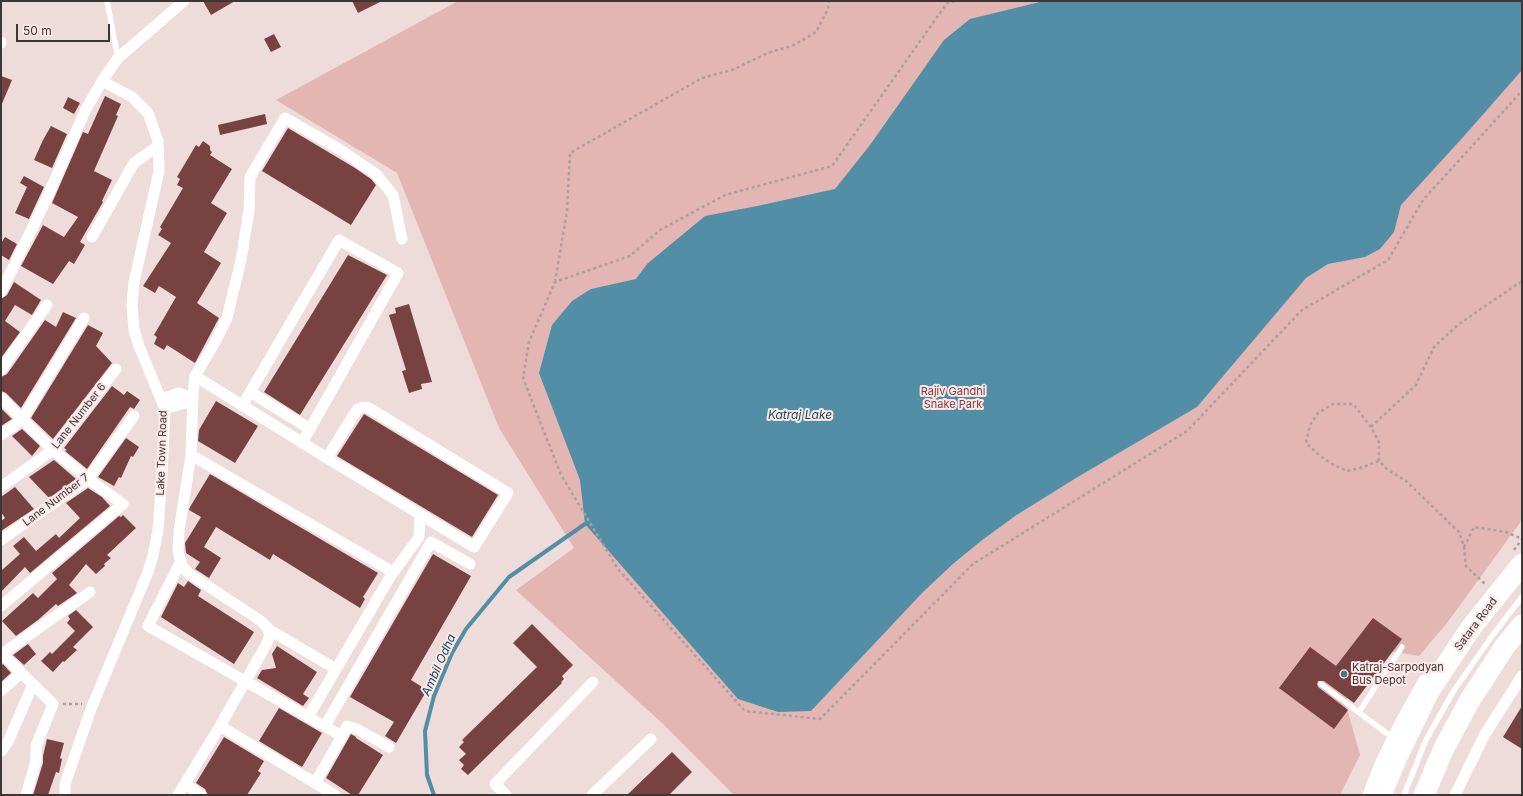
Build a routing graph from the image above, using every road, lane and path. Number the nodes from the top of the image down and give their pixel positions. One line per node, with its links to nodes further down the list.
1 (107, 1): 5 (lane)
2 (184, 1): 5 (street)
3 (829, 1): 12 (path)
4 (955, 1): 12 (path)
5 (118, 58): 6 (street)
6 (102, 81): 8 (street, Lake Town Road); 13 (street)
7 (1522, 91): 12 (path)
8 (158, 146): 9 (street); 22 (street, Lake Town Road)
9 (92, 237)
10 (402, 239): 18 (street)
11 (1522, 281): 26 (path)
12 (555, 282)
13 (1, 292)
14 (46, 305): 17 (street)
15 (84, 318): 25 (street)
16 (116, 369): 30 (street, Lane Number 6)
17 (1, 370)
18 (195, 376): 20 (street); 23 (street)
19 (250, 392): 23 (street); 27 (street); 27 (street)
20 (190, 395): 22 (street); 31 (street)
21 (1, 398): 25 (street)
22 (163, 404): 76 (street, Lake Town Road)
23 (242, 406): 29 (street)
24 (134, 416): 34 (street, Lane Number 7)
25 (22, 420): 28 (street); 30 (street)
26 (1371, 427): 33 (path); 33 (path)
27 (310, 429): 29 (street)
28 (1, 435)
29 (302, 443): 32 (street)
30 (53, 450): 34 (street); 35 (street, Lane Number 6)
31 (191, 455): 40 (street); 43 (street)
32 (327, 458): 36 (street); 36 (street)
33 (1379, 461): 39 (path)
34 (88, 479): 38 (street, Lane Number 7); 47 (street)
35 (1, 487)
36 (420, 515): 43 (street)
37 (1522, 539): 39 (path)
38 (1, 540)
39 (1464, 547): 44 (path)
40 (181, 561): 48 (street); 56 (street)
41 (470, 564): 66 (street)
42 (1522, 564): 52 (highway, Satara Road)
43 (392, 574): 53 (street)
44 (1486, 585)
45 (90, 592): 51 (street)
46 (1522, 597): 83 (lane)
47 (1, 606)
48 (268, 629): 53 (street); 56 (street)
49 (1519, 632): 84 (highway)
50 (1402, 647): 63 (lane)
51 (1, 654): 54 (street)
52 (1454, 654): 68 (street); 72 (highway, Satara Road)
53 (336, 668): 64 (street)
54 (20, 672): 58 (street); 60 (street)
55 (1522, 676): 85 (street)
56 (245, 681): 64 (street); 65 (street)
57 (593, 682): 80 (street)
58 (33, 684): 71 (street); 75 (street)
59 (1321, 684): 63 (lane)
60 (1, 691)
61 (60, 704): 62 (path)
62 (82, 704)
63 (1359, 712): 68 (lane)
64 (308, 717): 66 (street)
65 (220, 726): 73 (street); 74 (street)
66 (325, 726): 67 (street)
67 (342, 736): 70 (street); 73 (street)
68 (1393, 738): 72 (street)
69 (651, 739): 81 (street)
70 (389, 748)
71 (1, 752)
72 (1383, 780): 82 (street)
73 (315, 783): 79 (street)
74 (185, 784): 77 (street); 78 (street)
75 (26, 795)
76 (65, 795)
77 (178, 795)
78 (201, 795)
79 (334, 795)
80 (506, 795)
81 (592, 795)
82 (1368, 795)
83 (1404, 795)
84 (1424, 795)
85 (1455, 795)

